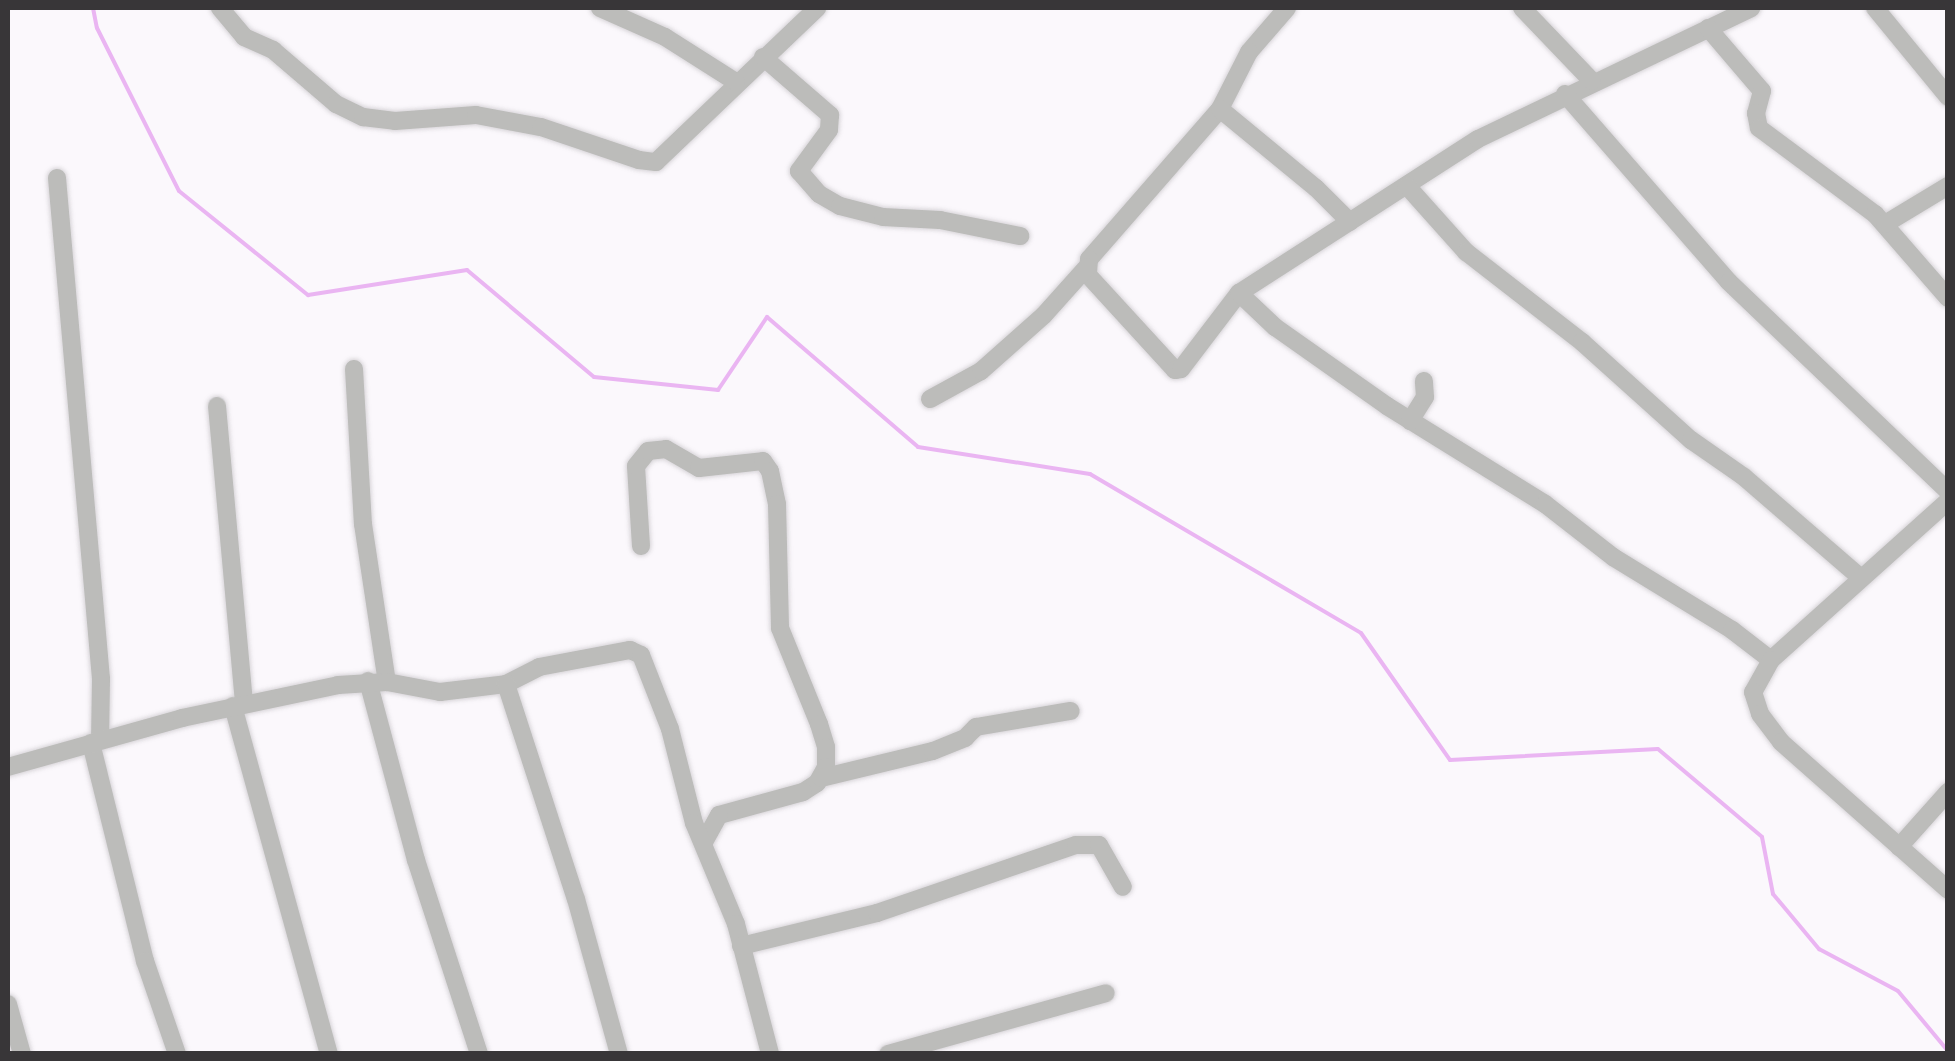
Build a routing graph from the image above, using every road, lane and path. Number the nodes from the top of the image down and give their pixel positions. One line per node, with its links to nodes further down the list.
1 (220, 8): 11 (street)
2 (600, 8): 11 (street)
3 (817, 8): 9 (street)
4 (1287, 8): 14 (street)
5 (1522, 8): 10 (street)
6 (1751, 8): 8 (street)
7 (1875, 8): 13 (street)
8 (1708, 28): 10 (street); 19 (street)
9 (762, 58): 11 (street); 20 (street)
10 (1592, 80): 12 (street)
11 (736, 82)
12 (1565, 94): 16 (street); 29 (street)
13 (1948, 97)
14 (1220, 108): 18 (street); 21 (street)
15 (57, 178): 40 (street)
16 (1407, 186): 18 (street); 32 (street)
17 (1948, 186): 19 (street)
18 (1350, 222): 22 (street)
19 (1885, 224): 23 (street)
20 (1020, 236)
21 (1086, 267): 22 (street); 26 (street)
22 (1240, 293): 28 (street)
23 (1948, 298)
24 (354, 369): 36 (street)
25 (1424, 381): 28 (street)
26 (930, 399)
27 (217, 406): 38 (street)
28 (1410, 421): 35 (street)
29 (1948, 491)
30 (1948, 501): 32 (street)
31 (641, 546): 42 (street)
32 (1860, 577): 35 (street)
33 (652, 637): 34 (street)
34 (638, 654): 37 (street); 44 (street)
35 (1771, 660): 45 (street)
36 (378, 682): 37 (street); 38 (street); 54 (street)
37 (506, 684): 55 (street)
38 (238, 705): 40 (street); 53 (street)
39 (1071, 711): 42 (street)
40 (95, 741): 41 (street); 52 (street)
41 (8, 767)
42 (821, 778): 44 (street)
43 (1948, 792): 45 (street)
44 (704, 842): 48 (street)
45 (1899, 846): 47 (street)
46 (1123, 888): 48 (street)
47 (1948, 890)
48 (741, 946): 56 (street)
49 (1106, 993): 57 (street)
50 (8, 1004): 51 (street)
51 (22, 1054)
52 (177, 1054)
53 (329, 1054)
54 (479, 1054)
55 (619, 1054)
56 (770, 1054)
57 (888, 1054)

